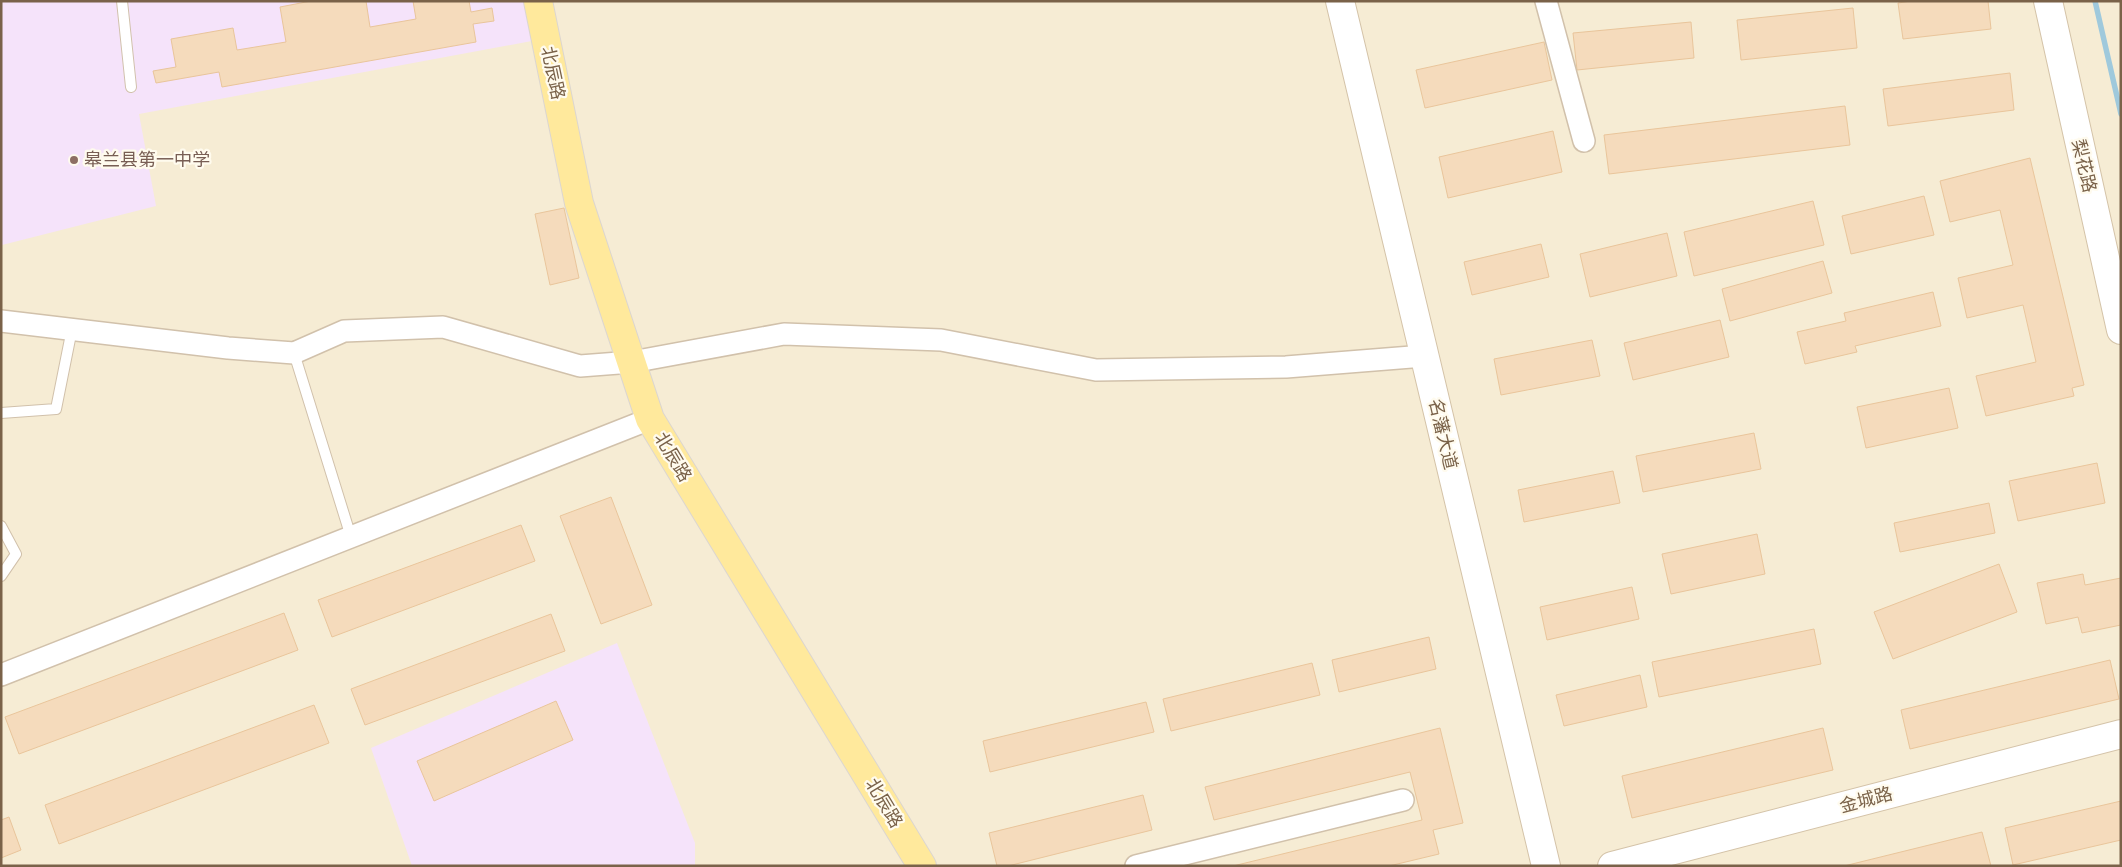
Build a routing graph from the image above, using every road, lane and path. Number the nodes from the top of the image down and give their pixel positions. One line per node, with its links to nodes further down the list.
1 (122, 1): 6 (lane)
2 (538, 1): 13 (main road, 北辰路)
3 (1340, 1): 12 (main road, 名藩大道)
4 (2048, 1): 10 (main road, 梨花路)
5 (1552, 2): 7 (street)
6 (131, 87)
7 (1584, 141)
8 (1, 321): 9 (street)
9 (72, 329): 11 (street); 14 (lane)
10 (2121, 330)
11 (294, 353): 13 (street); 17 (lane)
12 (1424, 356): 13 (street); 25 (main road, 名藩大道)
13 (632, 362): 15 (main road, 北辰路)
14 (1, 413)
15 (650, 419): 17 (street); 23 (main road, 北辰路)
16 (1, 526): 18 (lane)
17 (351, 537): 19 (street)
18 (1, 576)
19 (1, 675)
20 (2121, 734): 26 (main road, 金城路)
21 (1403, 800): 22 (street)
22 (1189, 860): 24 (street)
23 (922, 866)
24 (1136, 866)
25 (1546, 866)
26 (1612, 866)

